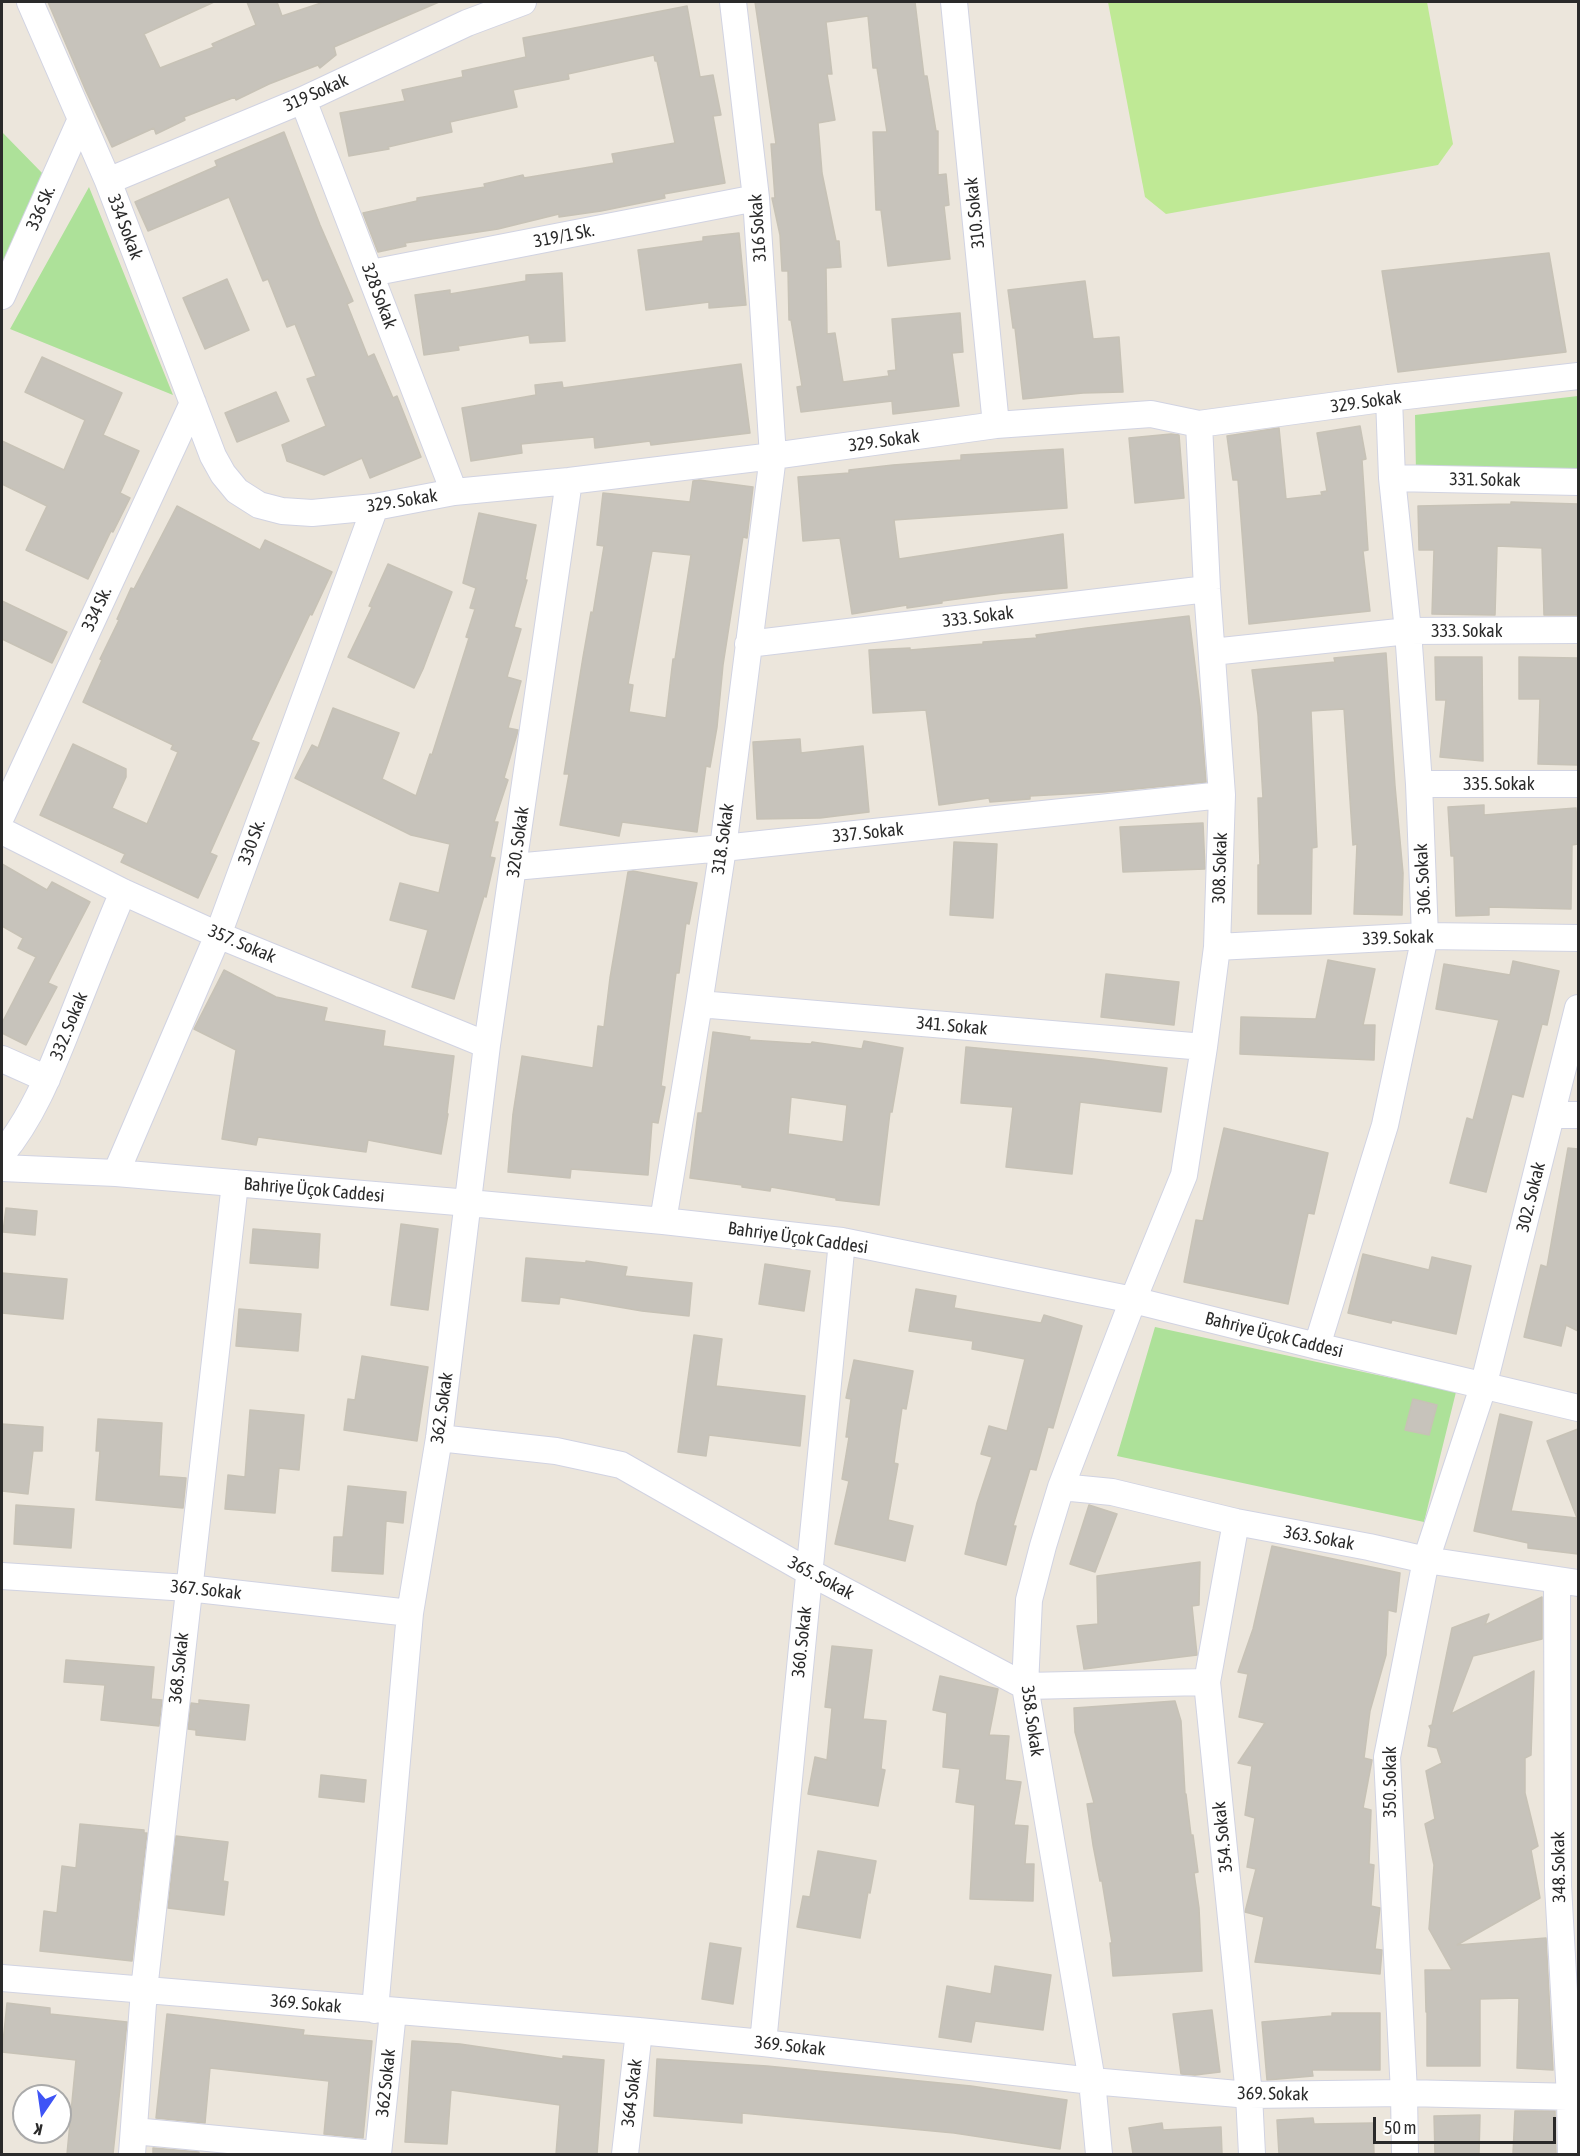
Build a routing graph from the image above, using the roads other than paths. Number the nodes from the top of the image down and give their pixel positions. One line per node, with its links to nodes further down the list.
1 (30, 2): 7 (street, 334 Sokak)
2 (523, 2): 5 (street, 319 Sokak)
3 (733, 2): 9 (street, 316 Sokak)
4 (954, 2): 16 (street, 310. Sokak)
5 (462, 12): 6 (street, 319 Sokak)
6 (303, 100): 8 (street, 319 Sokak); 10 (street, 328 Sokak)
7 (81, 119): 8 (street, 334 Sokak); 11 (street, 336 Sk.)
8 (108, 181): 14 (street, 334 Sokak)
9 (756, 198): 10 (street, 319/1 Sk.); 18 (street, 316 Sokak)
10 (371, 273): 22 (street, 328 Sokak)
11 (2, 296)
12 (1578, 376): 13 (street, 329. Sokak)
13 (1389, 398): 15 (street, 329. Sokak); 19 (street, 306. Sokak)
14 (193, 404): 17 (street, 334 Sokak); 32 (street, 334 Sk.)
15 (1199, 424): 16 (street, 329. Sokak); 24 (street, 308. Sokak)
16 (996, 425): 18 (street, 329. Sokak)
17 (213, 456): 23 (street, 329. Sokak)
18 (773, 456): 20 (street, 329. Sokak); 27 (street, 318. Sokak)
19 (1392, 478): 21 (street, 331. Sokak); 26 (street, 306. Sokak)
20 (569, 481): 22 (street, 329. Sokak); 35 (street, 320. Sokak)
21 (1578, 482)
22 (454, 492): 23 (street, 329. Sokak)
23 (375, 507): 37 (street, 330 Sk.)
24 (1207, 589): 27 (street, 333. Sokak); 28 (street, 308. Sokak)
25 (1578, 630): 26 (street, 333. Sokak)
26 (1408, 631): 28 (street, 333. Sokak); 29 (street, 306. Sokak)
27 (748, 644): 34 (street, 318. Sokak)
28 (1212, 652): 31 (street, 308. Sokak)
29 (1419, 784): 30 (street, 335. Sokak); 38 (street, 306. Sokak)
30 (1578, 784)
31 (1222, 795): 34 (street, 337. Sokak); 40 (street, 308. Sokak)
32 (2, 815)
33 (2, 831): 36 (street, 357. Sokak)
34 (723, 848): 35 (street, 337. Sokak); 41 (street, 318. Sokak)
35 (514, 867): 43 (street, 320. Sokak)
36 (123, 892): 37 (street, 357. Sokak); 46 (street, 332. Sokak)
37 (218, 934): 43 (street, 357. Sokak); 51 (street, 330 Sk.)
38 (1425, 936): 39 (street, 339. Sokak); 40 (street, 339. Sokak); 57 (street, 306. Sokak)
39 (1578, 938)
40 (1217, 947): 44 (street, 308. Sokak)
41 (699, 1004): 44 (street, 341. Sokak); 54 (street, 318. Sokak)
42 (1578, 1008): 47 (street, 302. Sokak)
43 (487, 1045): 53 (street, 320. Sokak)
44 (1204, 1047): 56 (street, 308. Sokak)
45 (2, 1059): 46 (street)
46 (47, 1079): 49 (street, 332. Sokak)
47 (1552, 1115): 48 (street); 58 (street, 302. Sokak)
48 (1578, 1115)
49 (2, 1154)
50 (2, 1168): 51 (street, Bahriye Üçok Caddesi)
51 (116, 1173): 52 (street, Bahriye Üçok Caddesi)
52 (234, 1183): 53 (street, Bahriye Üçok Caddesi); 67 (street, 368. Sokak)
53 (469, 1203): 54 (street, Bahriye Üçok Caddesi); 60 (street, 362. Sokak)
54 (663, 1221): 55 (street, Bahriye Üçok Caddesi)
55 (842, 1241): 56 (street, Bahriye Üçok Caddesi); 64 (street, 360. Sokak)
56 (1133, 1300): 57 (street, Bahriye Üçok Caddesi); 61 (street, 358. Sokak)
57 (1317, 1346): 58 (street, Bahriye Üçok Caddesi)
58 (1483, 1387): 59 (street, Bahriye Üçok Caddesi); 63 (street, 350. Sokak)
59 (1578, 1408)
60 (438, 1438): 64 (street, 365. Sokak); 68 (street, 362. Sokak)
61 (1061, 1487): 62 (street, 363. Sokak); 70 (street, 358. Sokak)
62 (1236, 1522): 63 (street, 363. Sokak); 69 (street, 354. Sokak)
63 (1426, 1560): 66 (street, 363. Sokak); 77 (street, 350. Sokak)
64 (809, 1572): 70 (street, 365. Sokak); 75 (street, 360. Sokak)
65 (2, 1576): 67 (street, 367. Sokak)
66 (1568, 1581): 79 (street, 348. Sokak)
67 (188, 1588): 68 (street, 367. Sokak); 72 (street, 368. Sokak)
68 (410, 1613): 73 (street, 362. Sokak)
69 (1207, 1682): 70 (street, 365. Sokak); 78 (street, 354. Sokak)
70 (1024, 1686): 76 (street, 358. Sokak)
71 (2, 1978): 72 (street, 369. Sokak)
72 (144, 1990): 73 (street, 369. Sokak); 80 (street, 368. Sokak)
73 (384, 2011): 74 (street, 369. Sokak); 81 (street, 362 Sokak)
74 (639, 2031): 75 (street, 369. Sokak); 82 (street, 364 Sokak)
75 (763, 2043): 76 (street, 369. Sokak)
76 (1092, 2081): 78 (street, 369. Sokak); 83 (street, 358. Sokak)
77 (1404, 2093): 78 (street, 369. Sokak); 79 (street, 369. Sokak); 85 (street, 350. Sokak)
78 (1249, 2095): 84 (street, 354. Sokak)
79 (1574, 2097): 86 (street, 348. Sokak)
80 (133, 2143): 81 (street)
81 (377, 2154)
82 (625, 2154)
83 (1099, 2154)
84 (1252, 2154)
85 (1405, 2154)
86 (1571, 2154)

